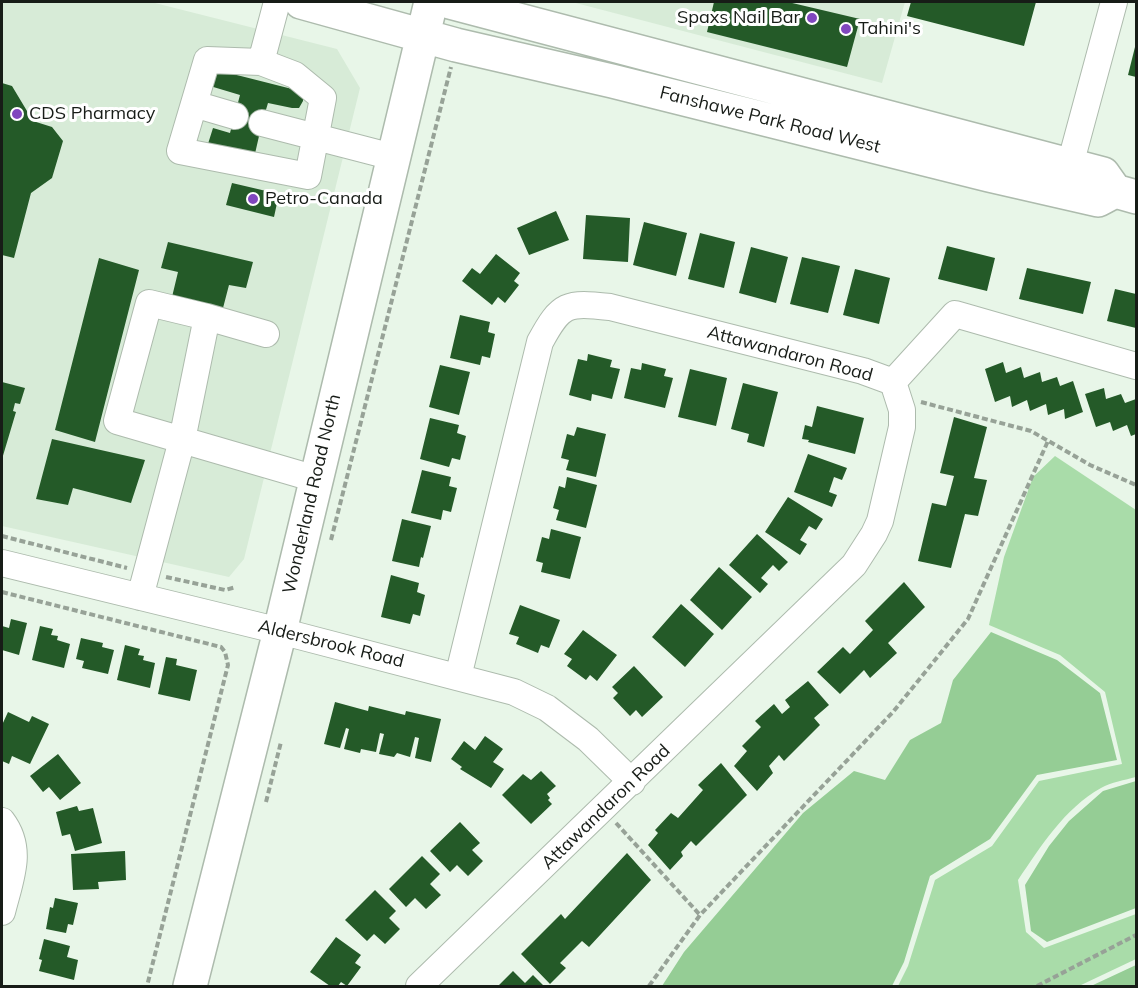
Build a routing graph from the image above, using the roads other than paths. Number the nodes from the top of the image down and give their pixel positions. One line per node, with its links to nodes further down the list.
1 (277, 2): 7 (street)
2 (301, 2): 6 (main road, Fanshawe Park Road West)
3 (431, 2): 6 (main road, Wonderland Road North)
4 (450, 2): 13 (main road, Fanshawe Park Road West)
5 (1114, 2): 13 (street)
6 (423, 36): 12 (main road, Wonderland Road North); 14 (main road, Fanshawe Park Road West)
7 (261, 62): 8 (street); 11 (street)
8 (194, 104): 9 (street); 11 (street)
9 (235, 116)
10 (262, 123): 11 (street)
11 (316, 137): 12 (street)
12 (393, 157): 20 (main road, Wonderland Road North)
13 (1070, 165): 14 (main road, Fanshawe Park Road West)
14 (1126, 194)
15 (207, 317): 16 (street); 19 (street); 19 (street)
16 (266, 334)
17 (1137, 366): 18 (street)
18 (895, 389): 24 (street, Attawandaron Road); 25 (street, Attawandaron Road)
19 (182, 440): 20 (street); 22 (street)
20 (316, 479): 23 (main road, Wonderland Road North)
21 (2, 563): 22 (street, Aldersbrook Road)
22 (143, 584): 23 (street, Aldersbrook Road)
23 (280, 631): 24 (street, Aldersbrook Road); 28 (main road, Wonderland Road North)
24 (458, 677): 25 (street, Aldersbrook Road)
25 (632, 782): 29 (street, Attawandaron Road)
26 (2, 821): 27 (street)
27 (2, 912)
28 (190, 987)
29 (418, 987)

